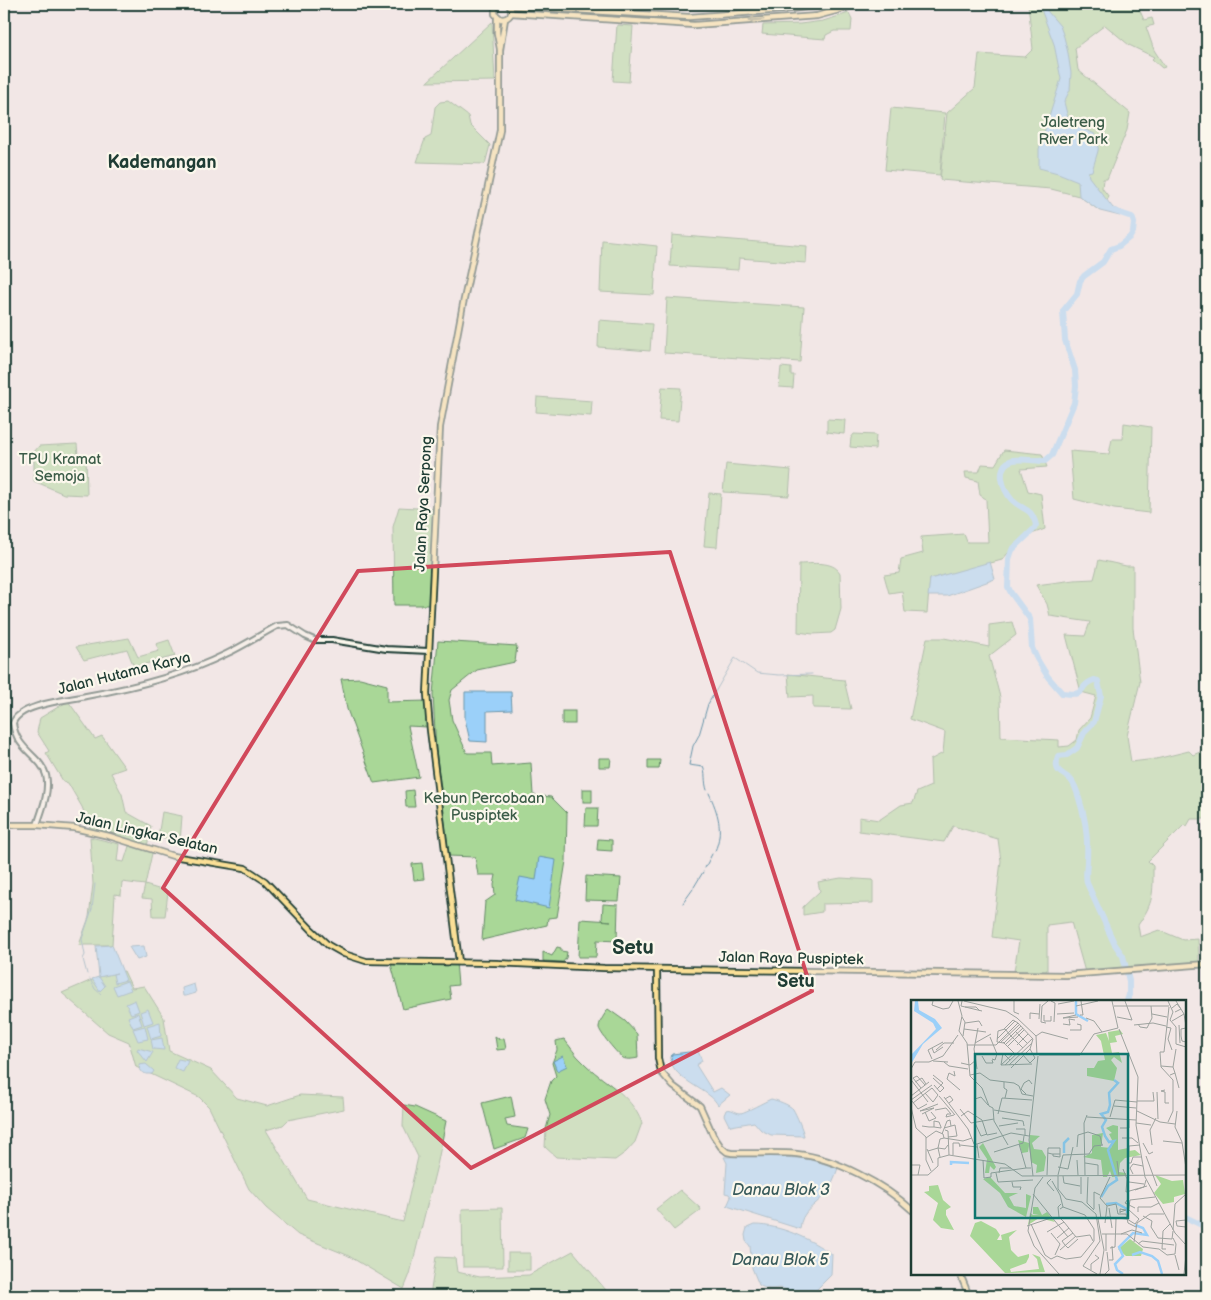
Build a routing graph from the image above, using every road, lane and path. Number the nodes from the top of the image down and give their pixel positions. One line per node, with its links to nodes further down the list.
1 (496, 4): 7 (main road, Jalan Raya Serpong)
2 (831, 4): 5 (main road)
3 (855, 4): 8 (main road)
4 (509, 5): 5 (main road); 6 (main road)
5 (782, 10): 8 (main road)
6 (511, 13): 8 (main road, one-way to 6); 9 (main road)
7 (497, 16): 9 (main road); 10 (main road, Jalan Raya Serpong)
8 (783, 18)
9 (505, 19): 10 (main road, Jalan Raya Serpong)
10 (500, 50): 11 (main road, Jalan Raya Serpong)
11 (429, 651): 13 (street, Jalan Hutama Karya); 14 (main road, Jalan Raya Serpong)
12 (4, 825): 13 (main road, Jalan Lingkar Selatan)
13 (37, 825): 14 (main road, Jalan Lingkar Selatan)
14 (459, 962): 16 (main road, Jalan Raya Puspiptek)
15 (1207, 964): 16 (main road, Jalan Raya Puspiptek)
16 (657, 969): 17 (main road)
17 (911, 1209)
18 (960, 1275): 19 (main road)
19 (969, 1296)

